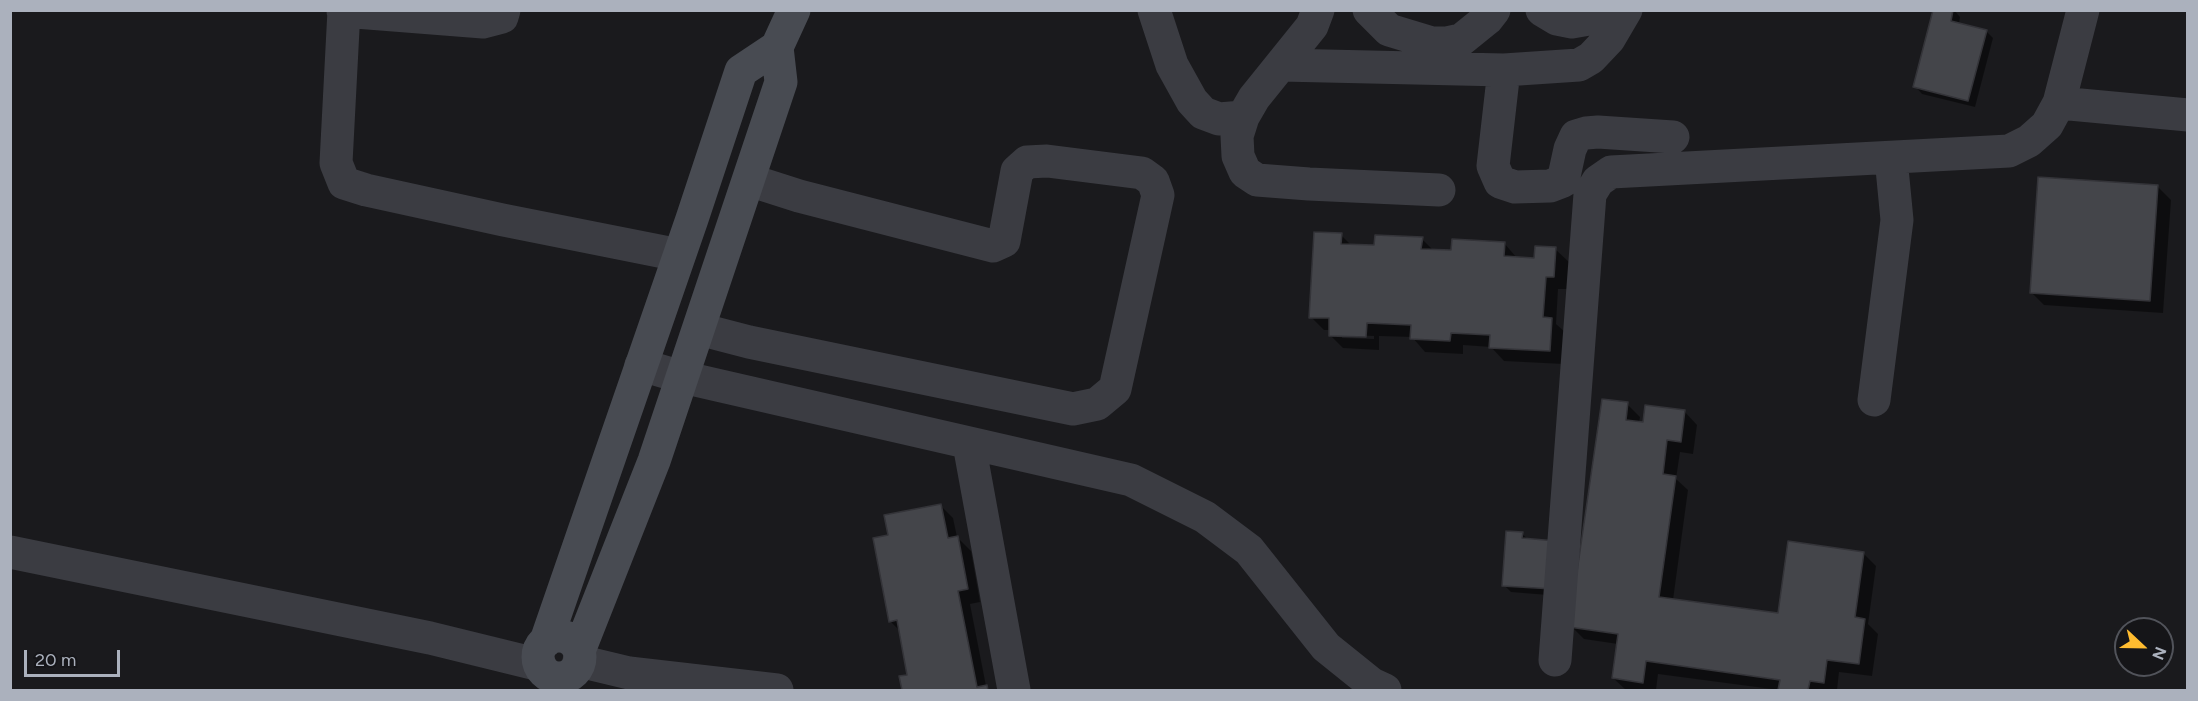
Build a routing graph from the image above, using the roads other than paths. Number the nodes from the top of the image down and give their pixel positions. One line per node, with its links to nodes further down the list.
1 (504, 10): 11 (street)
2 (794, 10): 12 (street)
3 (1154, 10): 17 (street)
4 (1318, 10): 13 (street)
5 (1369, 10): 6 (street)
6 (1494, 10)
7 (1542, 10): 8 (street)
8 (1596, 10)
9 (1626, 10): 14 (street)
10 (2083, 10): 15 (street)
11 (344, 11): 22 (street)
12 (777, 47): 20 (street); 22 (street)
13 (1281, 65): 14 (street); 17 (street)
14 (1504, 70): 18 (street)
15 (2059, 103): 16 (street); 19 (street)
16 (2187, 115)
17 (1243, 117): 21 (street)
18 (1673, 137)
19 (1891, 158): 26 (street); 29 (street)
20 (749, 180): 23 (street); 23 (street)
21 (1439, 190)
22 (679, 255): 24 (street)
23 (699, 329): 25 (street)
24 (641, 365): 25 (street); 30 (street)
25 (682, 377): 27 (street); 30 (street)
26 (1874, 400)
27 (969, 444): 31 (street); 33 (street)
28 (10, 552): 30 (street)
29 (1555, 660)
30 (559, 668): 32 (street)
31 (1369, 688)
32 (777, 690)
33 (1014, 690)

